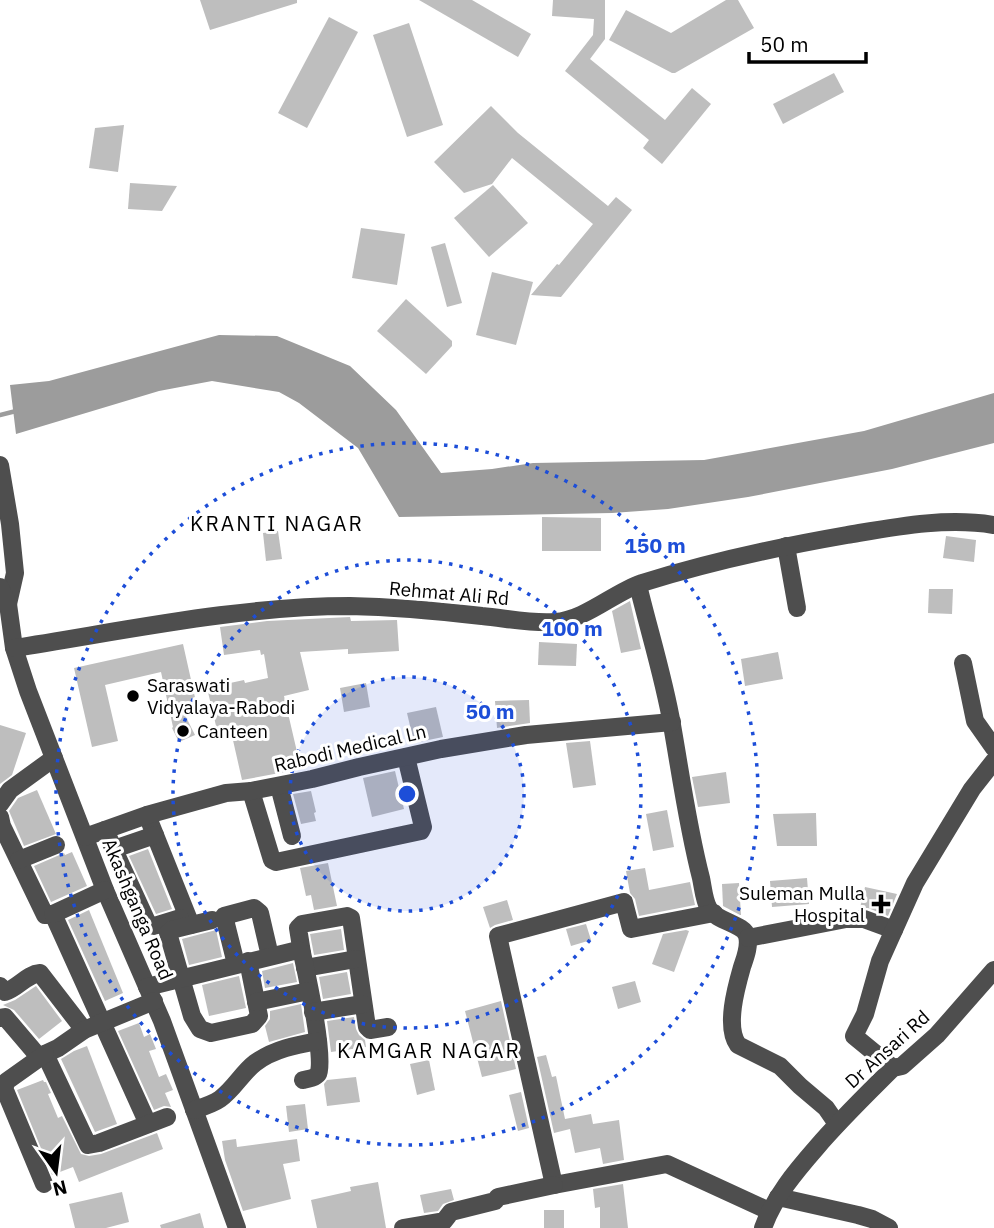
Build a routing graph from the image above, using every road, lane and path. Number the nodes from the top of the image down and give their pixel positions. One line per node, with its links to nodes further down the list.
1 (0, 465): 6 (street, Akashganga Road)
2 (994, 525): 3 (street, Rehmat Ali Rd)
3 (786, 546): 4 (street, Rehmat Ali Rd); 7 (street)
4 (638, 584): 8 (street, Rehmat Ali Rd); 10 (street)
5 (0, 587): 6 (street, Akashganga Road)
6 (8, 604): 8 (street, Akashganga Road)
7 (797, 608)
8 (14, 648): 13 (street, Akashganga Road)
9 (963, 663): 11 (street)
10 (672, 722): 12 (street, Rabodi Medical Ln); 28 (street)
11 (994, 748)
12 (406, 757): 15 (street, Rabodi Medical Ln); 16 (street)
13 (54, 758): 17 (street); 23 (street, Akashganga Road)
14 (994, 761): 32 (street)
15 (279, 786): 16 (street, Rabodi Medical Ln); 22 (street)
16 (251, 791): 18 (street, Rabodi Medical Ln)
17 (1, 799)
18 (147, 815): 20 (street, Rabodi Medical Ln); 21 (street)
19 (1, 825): 26 (street)
20 (105, 830): 23 (street, Rabodi Medical Ln); 25 (street)
21 (155, 835): 25 (street); 30 (street)
22 (292, 836)
23 (85, 837): 27 (street, Akashganga Road)
24 (56, 845): 26 (street)
25 (114, 849): 30 (street)
26 (19, 860): 29 (street)
27 (105, 890): 29 (street); 42 (street, Akashganga Road)
28 (714, 913): 33 (street); 59 (street)
29 (53, 914): 47 (street)
30 (189, 920): 31 (street); 39 (street)
31 (212, 920)
32 (894, 930): 33 (street); 52 (street)
33 (748, 938): 57 (street)
34 (271, 956): 36 (street); 37 (street); 37 (street)
35 (356, 959): 36 (street); 36 (street); 44 (street)
36 (304, 961): 41 (street)
37 (242, 963): 39 (street); 43 (street)
38 (994, 970): 52 (street, Dr Ansari Rd)
39 (181, 978): 42 (street); 43 (street)
40 (0, 986): 49 (street)
41 (309, 991): 43 (street); 45 (street)
42 (150, 994): 47 (street); 54 (street, Akashganga Road)
43 (256, 1002)
44 (363, 1004): 45 (street); 48 (street)
45 (313, 1012): 50 (street)
46 (0, 1018): 51 (street)
47 (102, 1022): 49 (street); 56 (street)
48 (388, 1027)
49 (84, 1030): 51 (street)
50 (318, 1041): 53 (street); 54 (street)
51 (42, 1055): 56 (street); 58 (street)
52 (892, 1068): 57 (street, Dr Ansari Rd)
53 (303, 1080)
54 (194, 1110): 61 (street, Akashganga Road)
55 (167, 1117): 56 (street)
56 (148, 1124)
57 (837, 1124): 60 (street, Dr Ansari Rd)
58 (44, 1184)
59 (554, 1185): 60 (street); 62 (street)
60 (770, 1212): 63 (street)
61 (237, 1228)
62 (403, 1228)
63 (889, 1228)

